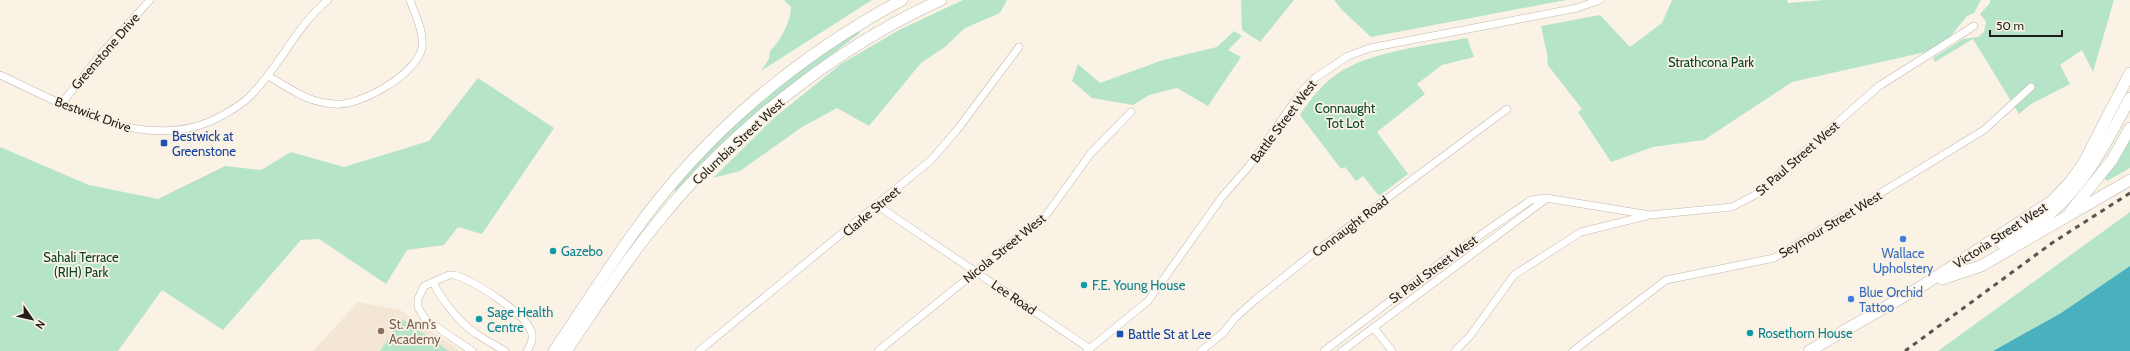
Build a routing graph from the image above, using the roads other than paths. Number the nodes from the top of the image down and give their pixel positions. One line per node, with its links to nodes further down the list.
1 (150, 0): 14 (street, Greenstone Drive)
2 (328, 0): 11 (street, Bestwick Drive)
3 (410, 0): 11 (street)
4 (902, 0): 32 (main road, Columbia Street West)
5 (941, 0): 33 (main road, Columbia Street West)
6 (1600, 0): 28 (street, Battle Street West)
7 (1974, 26): 21 (street, St Paul Street West)
8 (1019, 47): 20 (street, Clarke Street)
9 (2130, 73): 26 (main road, Victoria Street West)
10 (0, 75): 14 (street, Bestwick Drive)
11 (268, 76): 14 (street, Bestwick Drive)
12 (2031, 87): 41 (street, Seymour Street West)
13 (2130, 98): 24 (main road)
14 (62, 103)
15 (1507, 109): 36 (street, Connaught Road)
16 (1131, 112): 23 (street, Nicola Street West)
17 (2130, 128): 22 (main road)
18 (2130, 180): 22 (main road, Victoria Street West)
19 (1546, 198): 21 (street, St Paul Street West); 27 (street, St Paul Street West); 37 (street, St Paul Street West)
20 (878, 206): 23 (street, Lee Road); 34 (street, Clarke Street)
21 (1650, 215): 40 (street)
22 (2067, 216): 24 (main road, Victoria Street West)
23 (975, 271): 28 (street, Lee Road); 35 (street, Nicola Street West)
24 (1939, 280): 26 (main road, Victoria Street West)
25 (433, 282): 29 (street); 30 (street); 31 (street)
26 (1922, 286): 42 (main road, Victoria Street West)
27 (1374, 328): 38 (street, St Paul Street West); 39 (street)
28 (1088, 350)
29 (472, 351)
30 (505, 351)
31 (527, 351)
32 (554, 351)
33 (566, 351)
34 (699, 351)
35 (878, 351)
36 (1201, 351)
37 (1324, 351)
38 (1342, 351)
39 (1392, 351)
40 (1455, 351)
41 (1574, 351)
42 (1809, 351)

